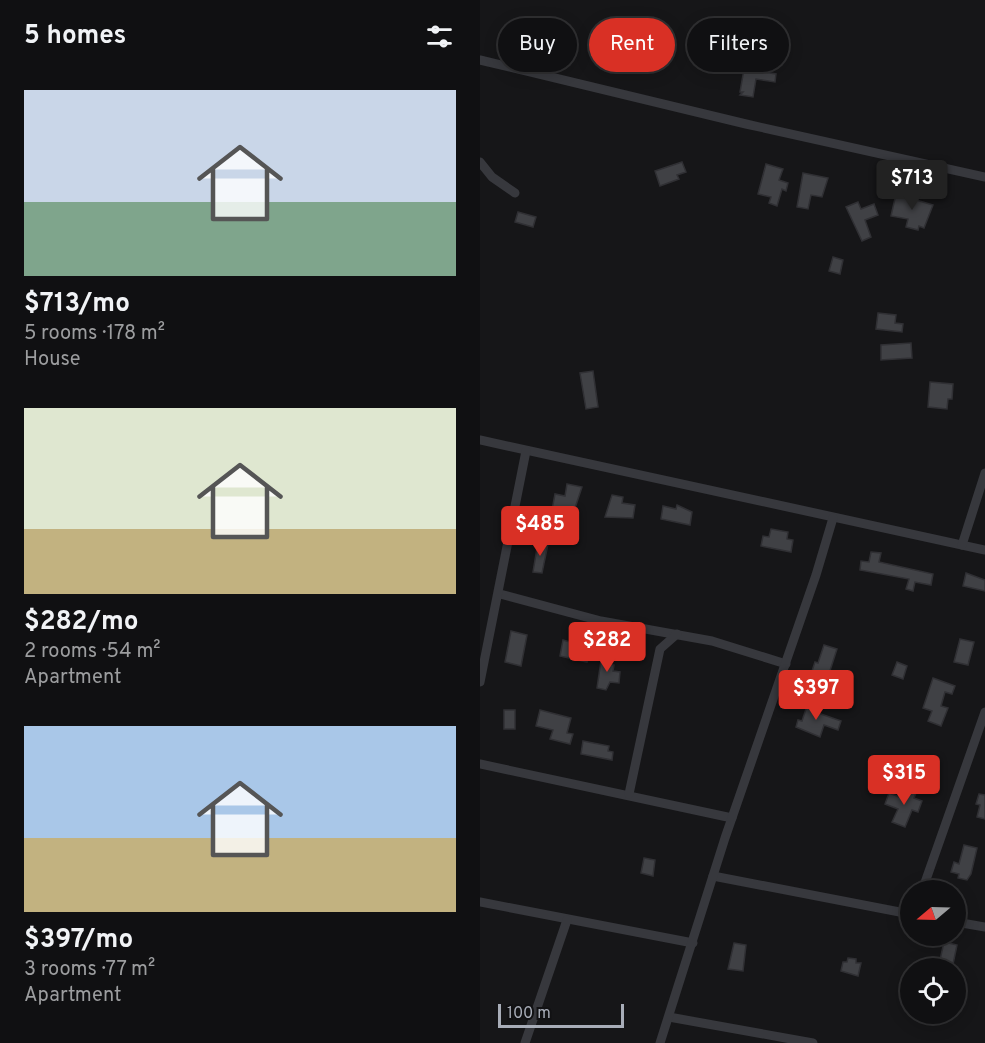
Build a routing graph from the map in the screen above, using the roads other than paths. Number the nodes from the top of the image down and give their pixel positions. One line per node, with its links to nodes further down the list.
1 (480, 60): 3 (street)
2 (480, 162): 4 (street)
3 (985, 177)
4 (515, 193)
5 (480, 440): 6 (street)
6 (526, 451): 8 (street); 11 (street)
7 (985, 473): 9 (street)
8 (833, 518): 9 (street); 15 (street)
9 (962, 545): 10 (street)
10 (985, 550)
11 (500, 594): 12 (street); 16 (street)
12 (649, 629): 13 (street); 14 (street)
13 (677, 634): 14 (street); 15 (street)
14 (660, 650): 19 (street)
15 (786, 664): 20 (street)
16 (480, 682)
17 (985, 712): 22 (street)
18 (480, 764): 19 (street)
19 (629, 794): 20 (street)
20 (732, 818): 21 (street)
21 (713, 876): 24 (street); 28 (street)
22 (926, 880)
23 (480, 902): 25 (street)
24 (900, 912)
25 (567, 920): 28 (street); 30 (street)
26 (966, 924): 27 (street)
27 (985, 927)
28 (693, 943): 29 (street)
29 (669, 1017): 31 (street); 32 (street)
30 (525, 1043)
31 (660, 1043)
32 (813, 1043)

